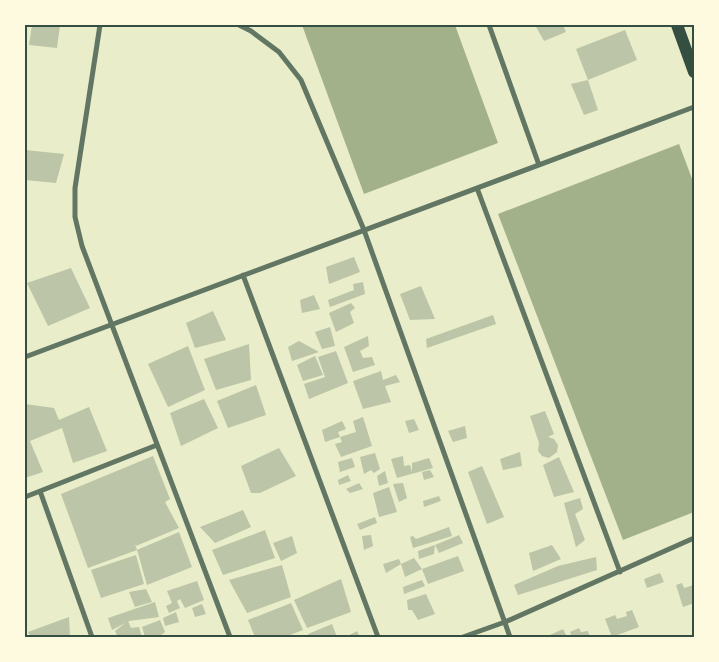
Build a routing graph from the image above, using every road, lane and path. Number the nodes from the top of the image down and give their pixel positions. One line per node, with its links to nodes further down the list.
1 (100, 25): 11 (street)
2 (239, 25): 9 (street)
3 (489, 25): 7 (street)
4 (676, 25): 5 (main road)
5 (694, 72)
6 (694, 107): 7 (street)
7 (539, 165): 8 (street)
8 (477, 188): 9 (street); 17 (street)
9 (364, 230): 10 (street); 18 (street)
10 (243, 275): 11 (street); 21 (street)
11 (113, 324): 12 (street); 13 (street)
12 (25, 357)
13 (157, 445): 14 (street); 20 (street)
14 (40, 492): 15 (street); 19 (street)
15 (25, 498)
16 (694, 538): 17 (street)
17 (620, 572): 18 (street)
18 (505, 622): 22 (street); 23 (street)
19 (92, 637)
20 (230, 637)
21 (378, 637)
22 (463, 637)
23 (510, 637)

